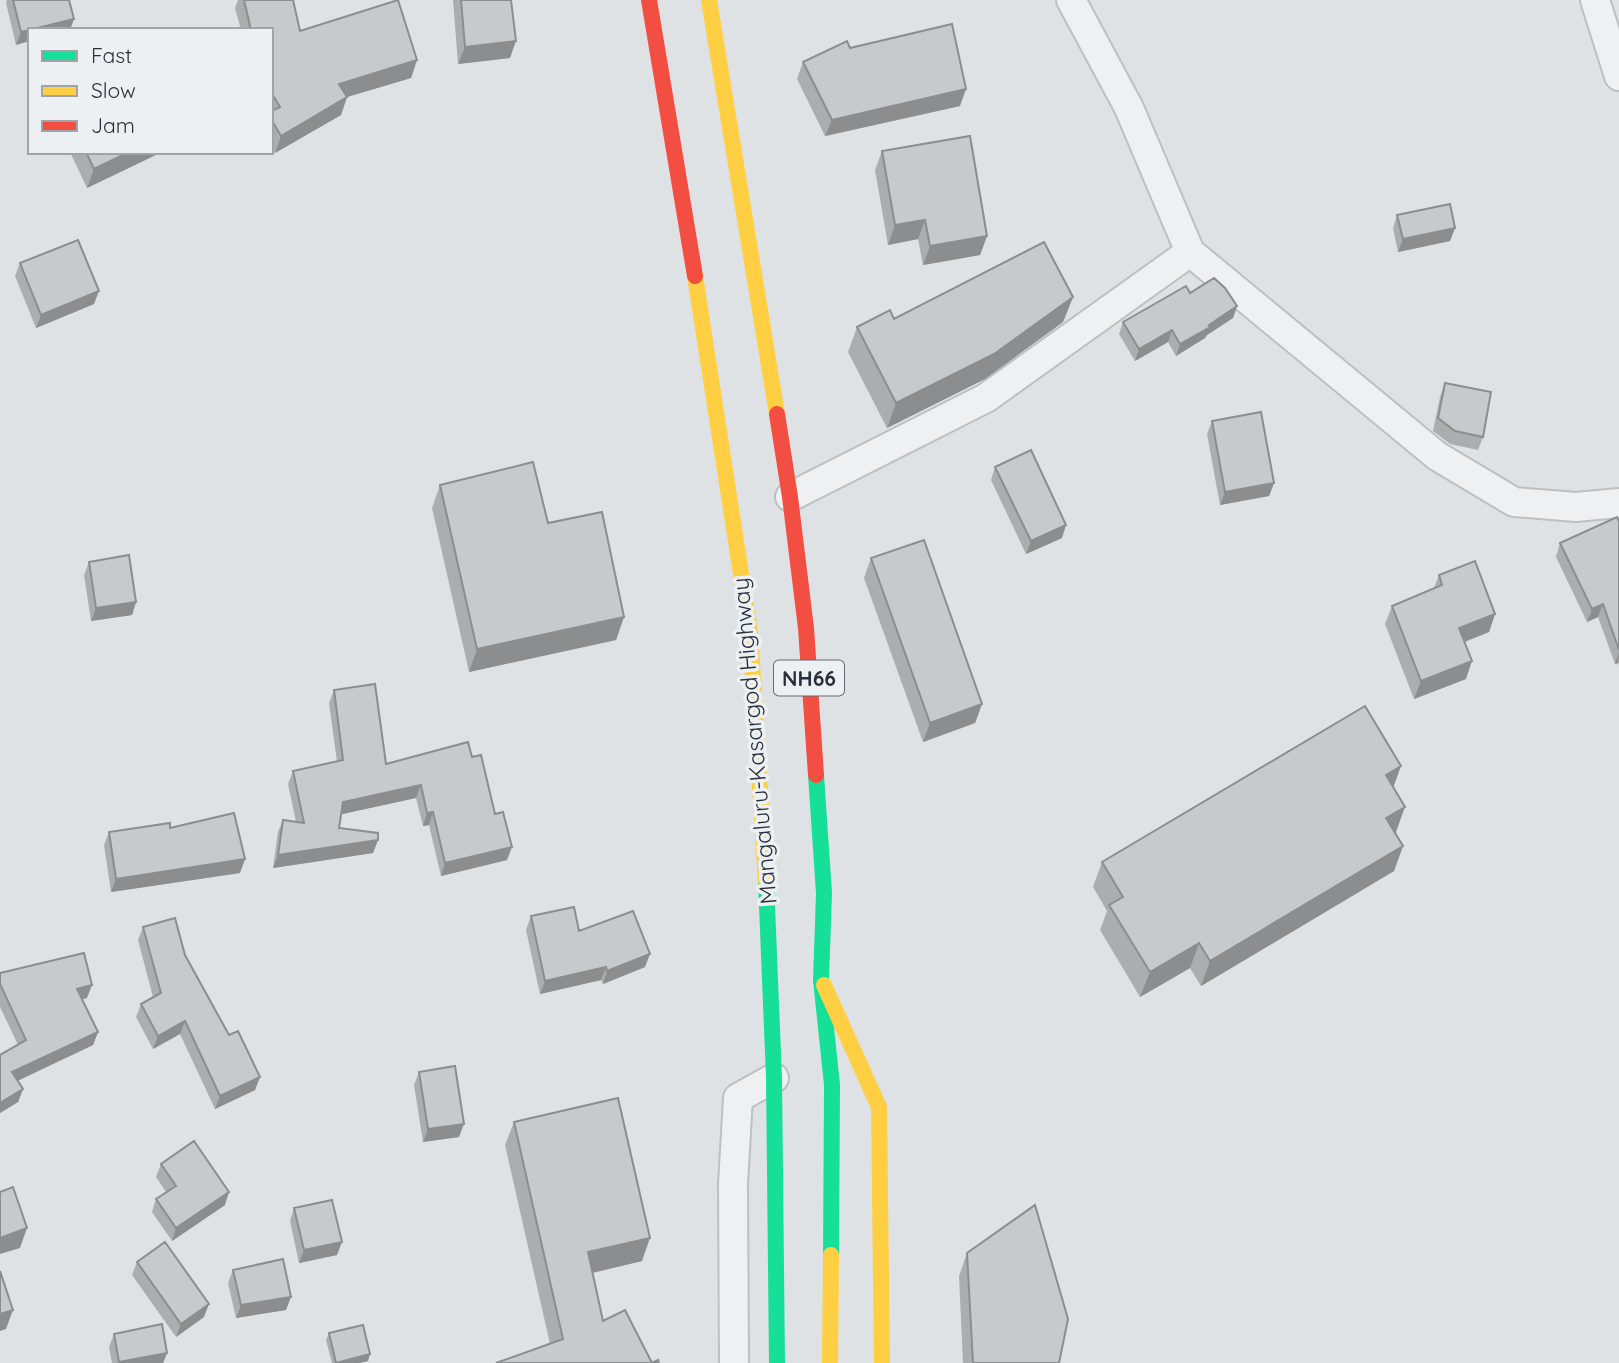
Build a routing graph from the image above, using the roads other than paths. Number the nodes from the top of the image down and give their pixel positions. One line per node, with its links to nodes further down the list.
1 (649, 0): 10 (main road, Mangaluru-Kasargod Highway / NH66)
2 (709, 0): 7 (main road, NH66)
3 (1071, 0): 6 (street)
4 (1595, 0): 5 (street)
5 (1619, 76)
6 (1190, 252): 7 (street); 8 (street)
7 (790, 497): 9 (main road, NH66)
8 (1619, 503)
9 (821, 980): 13 (main road, NH66); 14 (main road)
10 (774, 1078): 11 (street); 12 (main road, Mangaluru-Kasargod Highway / NH66)
11 (734, 1363)
12 (777, 1363)
13 (830, 1363)
14 (882, 1363)

